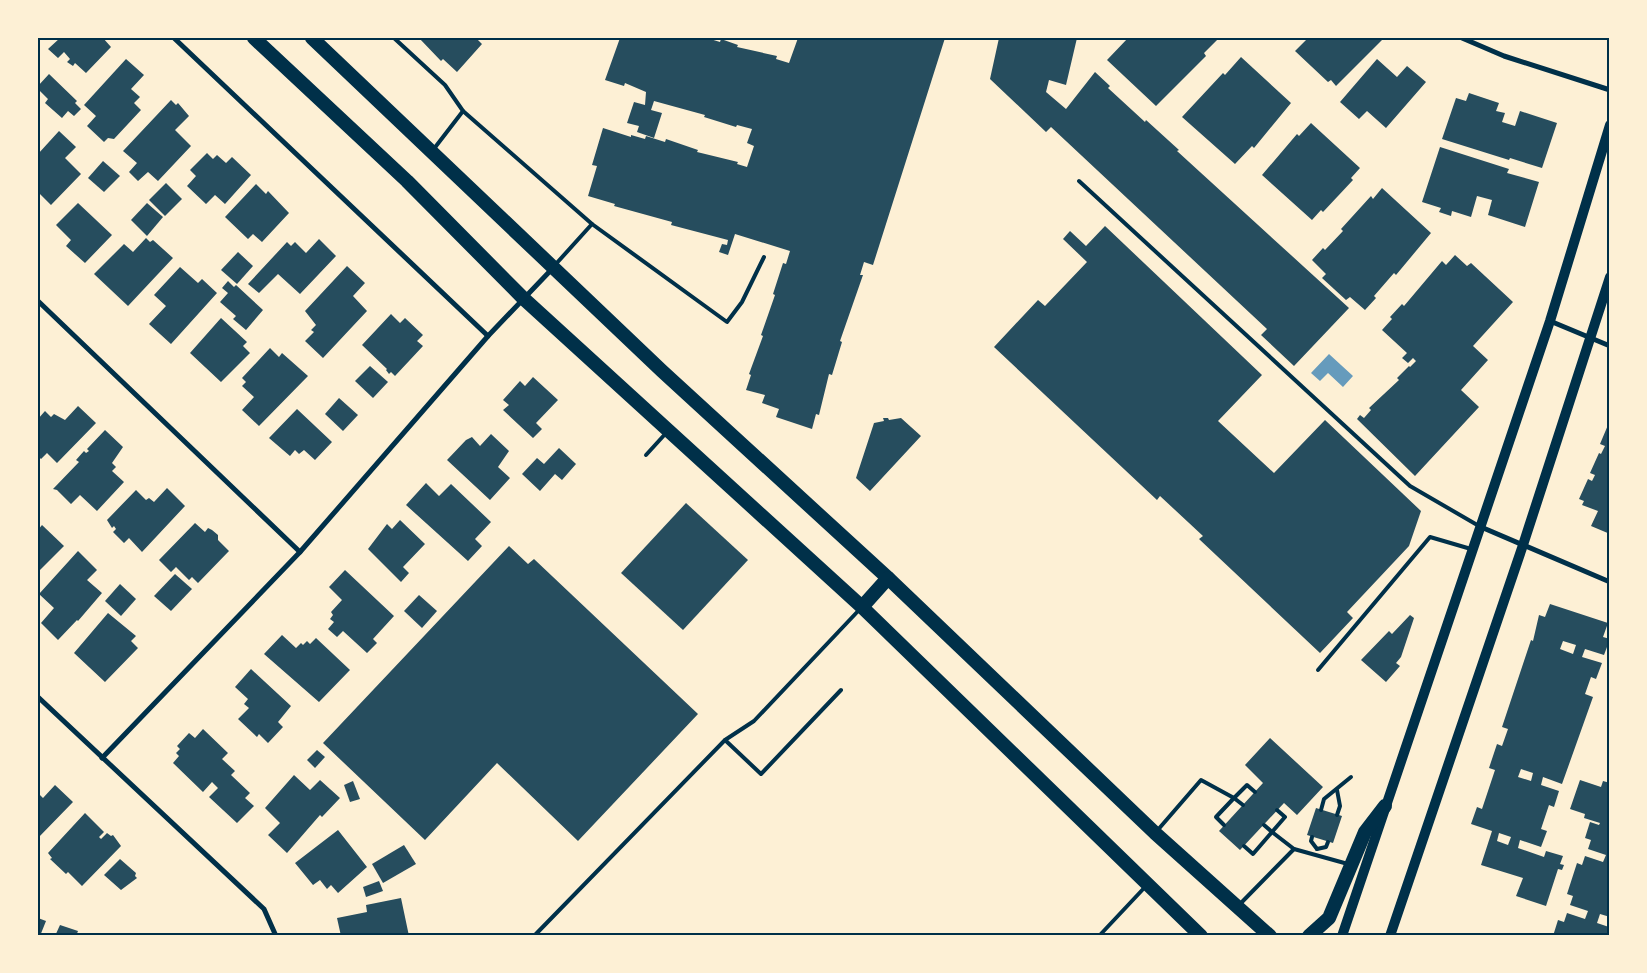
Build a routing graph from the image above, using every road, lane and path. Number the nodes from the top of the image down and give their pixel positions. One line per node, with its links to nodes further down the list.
1 (174, 38): 18 (street)
2 (254, 38): 15 (highway)
3 (312, 38): 9 (highway)
4 (394, 38): 7 (lane)
5 (1464, 38): 6 (street)
6 (1610, 90)
7 (463, 111): 9 (lane); 11 (lane)
8 (1610, 125): 17 (main road)
9 (432, 151): 13 (highway)
10 (1079, 181): 23 (lane)
11 (592, 224): 12 (lane); 13 (lane)
12 (764, 257)
13 (554, 267): 15 (street); 27 (highway)
14 (1610, 277): 19 (main road)
15 (524, 298): 18 (street); 21 (highway)
16 (38, 301): 26 (street)
17 (1550, 321): 19 (street); 23 (main road)
18 (488, 336): 26 (street)
19 (1589, 338): 20 (street); 24 (main road)
20 (1610, 346)
21 (668, 430): 22 (lane); 29 (highway)
22 (646, 455)
23 (1481, 527): 24 (street); 25 (main road)
24 (1523, 545): 28 (street); 64 (main road)
25 (1473, 550): 30 (lane); 40 (main road)
26 (300, 552): 34 (street)
27 (888, 578): 29 (highway); 47 (highway)
28 (1610, 582)
29 (862, 606): 33 (lane); 55 (highway)
30 (1318, 670)
31 (841, 690): 33 (lane)
32 (38, 697): 34 (street)
33 (725, 740): 58 (lane)
34 (102, 758): 57 (street)
35 (1351, 777): 36 (lane)
36 (1337, 790): 42 (lane); 43 (lane)
37 (1255, 792): 38 (lane)
38 (1234, 798): 39 (lane); 44 (lane); 47 (lane)
39 (1242, 805)
40 (1384, 806): 54 (highway); 63 (main road)
41 (1277, 810): 46 (lane)
42 (1321, 810)
43 (1337, 815)
44 (1224, 825)
45 (1264, 825): 46 (lane)
46 (1272, 832): 50 (lane); 51 (lane)
47 (1155, 834): 56 (highway)
48 (1312, 837): 52 (lane)
49 (1328, 842): 52 (lane)
50 (1244, 846)
51 (1294, 849): 53 (lane); 56 (lane)
52 (1317, 849): 53 (lane)
53 (1315, 855): 54 (lane)
54 (1352, 865): 62 (highway)
55 (1147, 884): 59 (lane); 60 (highway)
56 (1237, 906): 61 (highway)
57 (276, 936)
58 (534, 936)
59 (1099, 936)
60 (1201, 936)
61 (1270, 936)
62 (1309, 936)
63 (1342, 936)
64 (1390, 936)

